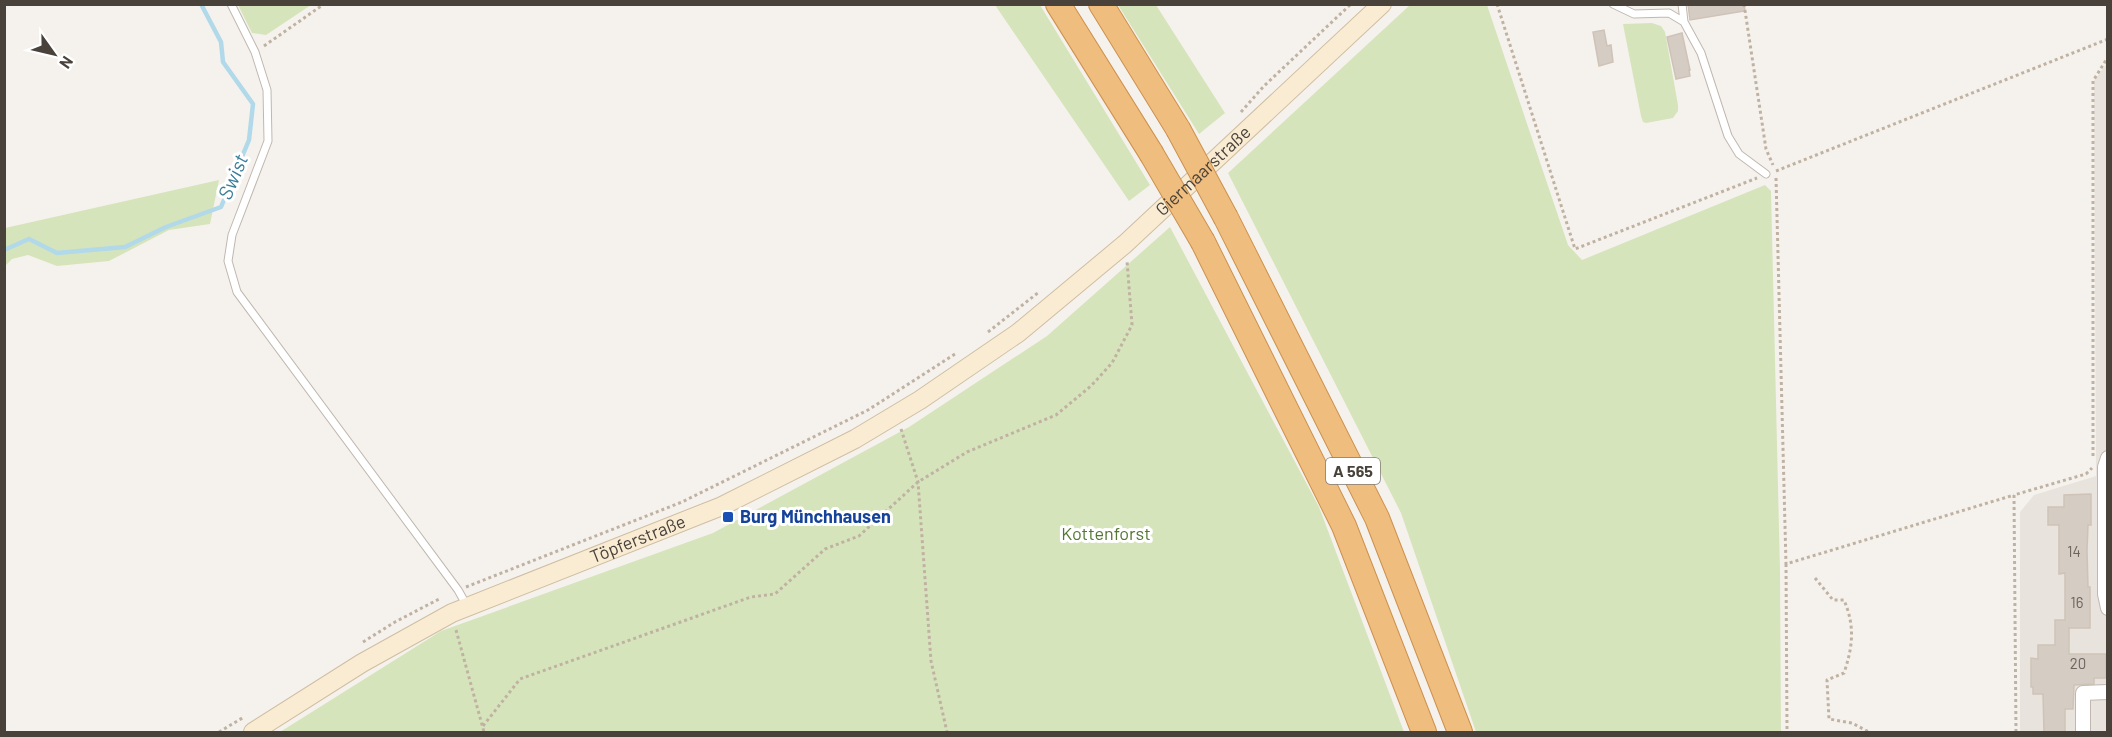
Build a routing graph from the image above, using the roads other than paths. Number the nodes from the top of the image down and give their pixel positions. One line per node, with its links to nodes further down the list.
1 (231, 4): 12 (lane)
2 (1058, 4): 15 (highway, A 565, bridge)
3 (1101, 4): 16 (highway, A 565, bridge)
4 (1382, 4): 9 (main road, Giermaarstraße)
5 (1613, 4): 7 (lane)
6 (1682, 4): 7 (lane)
7 (1684, 22): 8 (lane)
8 (1766, 174)
9 (1018, 333): 12 (main road, Töpferstraße)
10 (2108, 459): 11 (street)
11 (2108, 608)
12 (459, 610): 14 (main road, Töpferstraße)
13 (2108, 692): 17 (street)
14 (253, 732)
15 (1424, 732)
16 (1460, 732)
17 (2083, 732)

